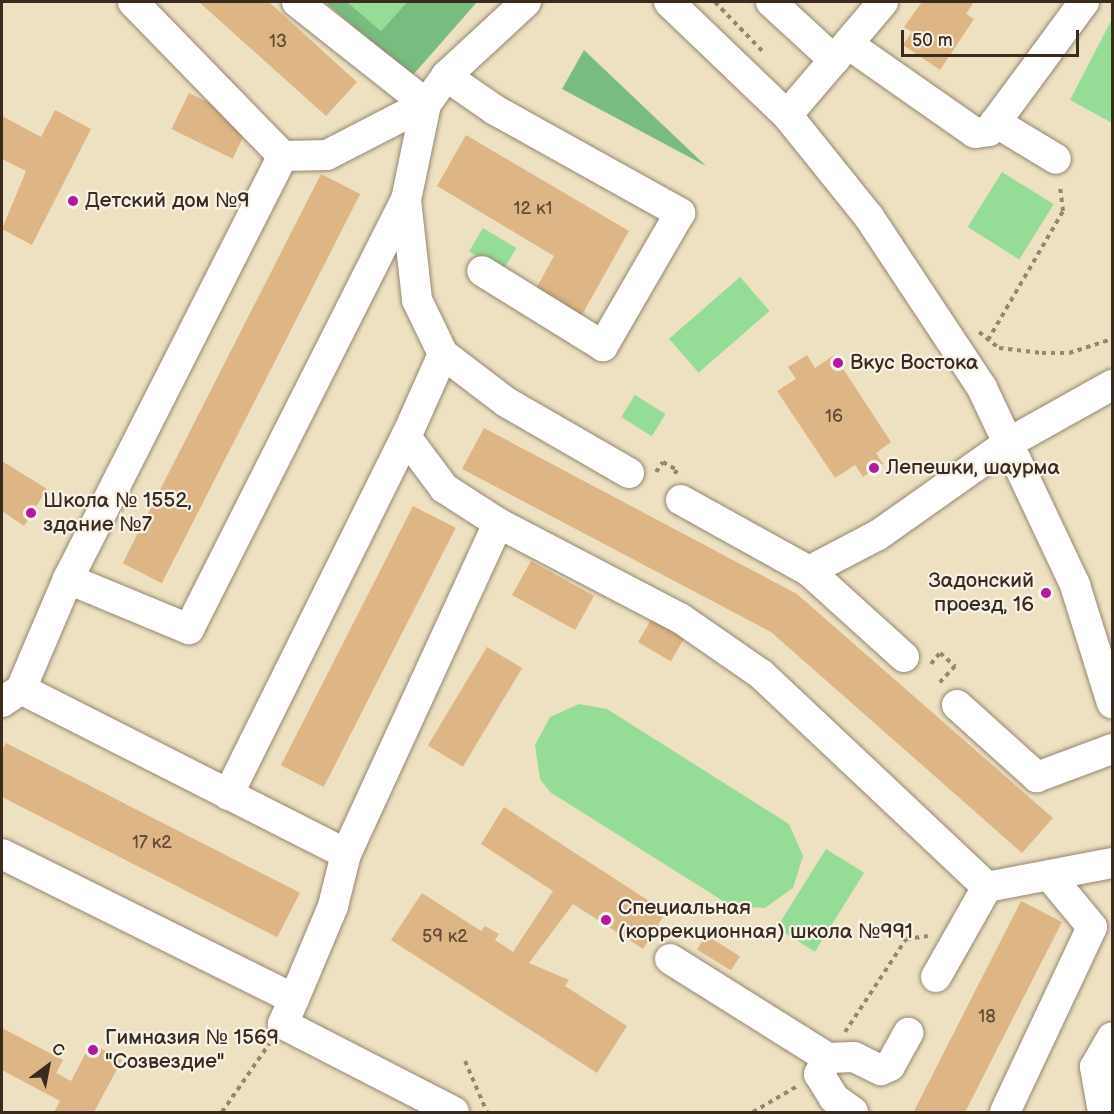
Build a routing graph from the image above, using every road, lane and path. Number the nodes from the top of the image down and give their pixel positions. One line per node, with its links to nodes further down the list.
1 (133, 2): 15 (street)
2 (297, 2): 12 (street)
3 (526, 2): 11 (street)
4 (669, 2): 13 (street)
5 (715, 2): 10 (path)
6 (771, 2): 9 (street)
7 (883, 2): 9 (street)
8 (1083, 2): 14 (street)
9 (841, 52): 13 (street); 14 (street)
10 (772, 61)
11 (446, 76): 12 (street); 18 (street)
12 (426, 104): 15 (street); 17 (street)
13 (787, 115): 25 (street)
14 (995, 122): 16 (street)
15 (283, 156): 30 (street)
16 (1056, 159): 21 (path)
17 (406, 200): 22 (street); 30 (street)
18 (482, 271)
19 (975, 326): 21 (path)
20 (1113, 339): 21 (path)
21 (988, 340)
22 (443, 354): 24 (street); 26 (street)
23 (1113, 385): 25 (street)
24 (406, 437): 28 (street); 36 (street)
25 (1010, 442): 29 (street); 33 (street)
26 (629, 473): 27 (path)
27 (681, 500): 29 (street)
28 (498, 523): 38 (street); 41 (street)
29 (809, 571): 31 (street)
30 (68, 579): 32 (street)
31 (904, 657): 34 (path)
32 (11, 696): 36 (street)
33 (1113, 703)
34 (957, 705): 35 (street)
35 (1113, 749)
36 (228, 795): 38 (street)
37 (2, 854): 45 (street)
38 (346, 854): 45 (street)
39 (1113, 863): 40 (street)
40 (1049, 875): 41 (street); 55 (street)
41 (987, 887): 42 (street)
42 (963, 930): 44 (street); 49 (path)
43 (670, 959): 49 (street)
44 (936, 977)
45 (288, 1011): 50 (path); 51 (street)
46 (908, 1033): 49 (street)
47 (1113, 1037): 56 (street)
48 (465, 1060): 52 (path)
49 (823, 1066): 53 (path); 54 (street)
50 (222, 1113)
51 (454, 1113)
52 (487, 1113)
53 (753, 1113)
54 (853, 1113)
55 (1005, 1113)
56 (1103, 1113)

